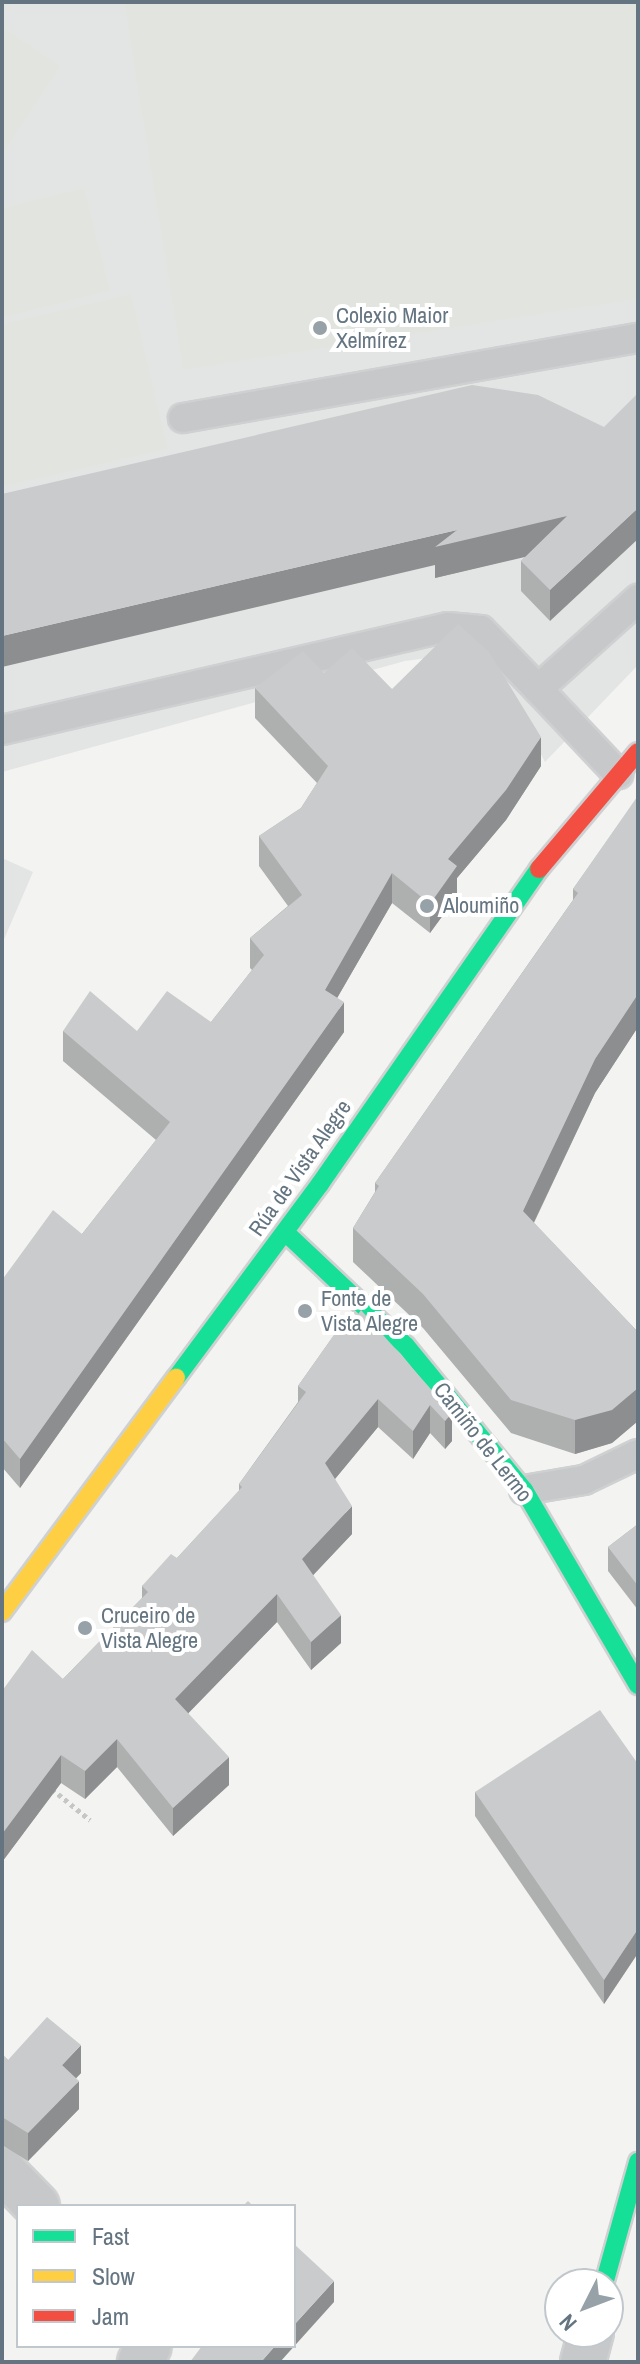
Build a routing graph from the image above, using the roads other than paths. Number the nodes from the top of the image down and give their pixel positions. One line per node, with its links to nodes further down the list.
1 (638, 338): 2 (lane)
2 (183, 418)
3 (638, 599): 4 (lane)
4 (538, 689): 5 (lane); 7 (lane)
5 (2, 730)
6 (638, 752): 7 (main road, Rúa de Vista Alegre)
7 (618, 774): 8 (main road, Rúa de Vista Alegre)
8 (285, 1232): 10 (main road, Camiño de Lermo); 11 (main road, Rúa de Vista Alegre)
9 (638, 1454): 10 (lane)
10 (524, 1490): 12 (main road, Camiño de Lermo)
11 (2, 1612)
12 (638, 1685)
13 (638, 2162): 16 (main road)
14 (2, 2170): 15 (street)
15 (35, 2204)
16 (608, 2268)

